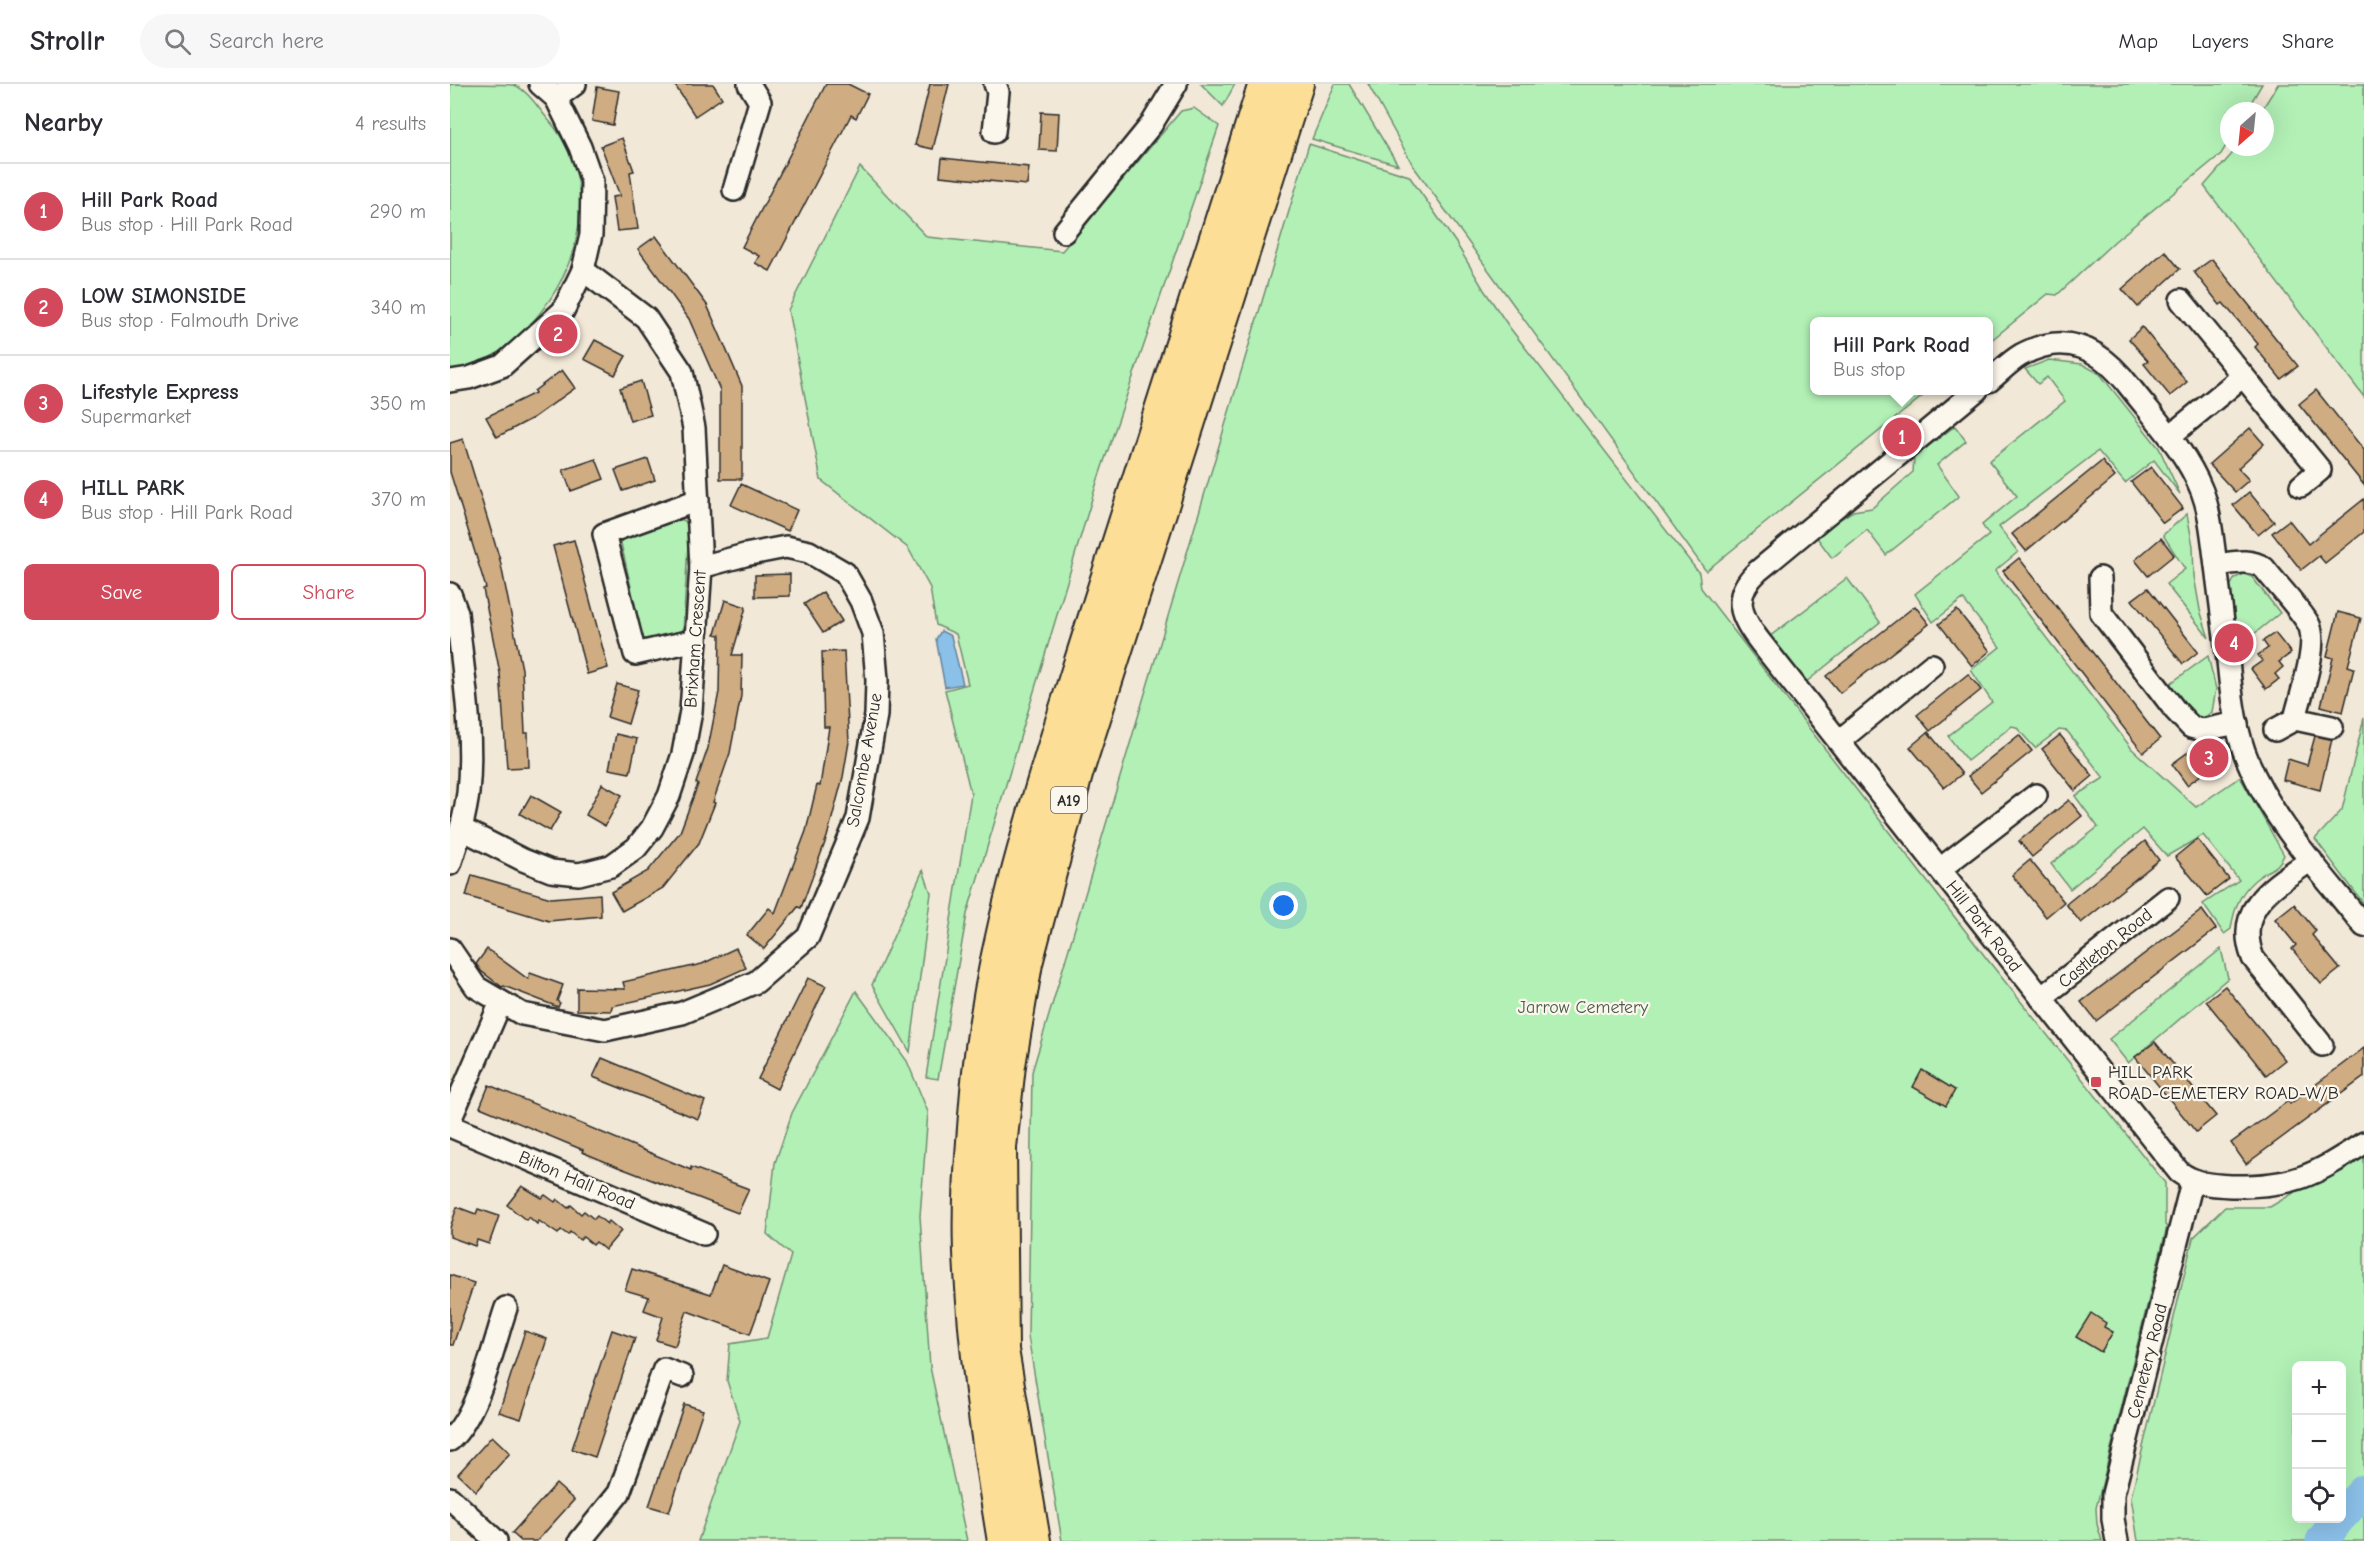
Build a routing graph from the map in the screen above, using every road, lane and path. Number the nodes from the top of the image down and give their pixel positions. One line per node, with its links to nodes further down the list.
1 (575, 84): 9 (street)
2 (748, 84): 11 (street)
3 (995, 84): 10 (street)
4 (1176, 84): 14 (street)
5 (1255, 84): 12 (highway)
6 (1265, 84): 12 (highway, A19)
7 (1297, 84): 13 (highway, A19)
8 (1310, 84): 13 (highway)
9 (548, 91): 15 (street)
10 (994, 132)
11 (734, 190)
12 (1226, 202): 57 (highway, A19)
13 (1257, 210): 58 (highway, A19)
14 (1064, 232)
15 (583, 270): 19 (street); 23 (street, Brixham Crescent)
16 (2181, 300): 17 (street)
17 (2243, 376): 21 (street); 22 (street)
18 (1993, 378): 21 (street)
19 (450, 381)
20 (1971, 395): 34 (street, Hill Park Road)
21 (2170, 436): 24 (street)
22 (2301, 486)
23 (698, 500): 25 (street, Brixham Crescent); 28 (street)
24 (2216, 565): 30 (street); 31 (street)
25 (701, 567): 28 (street, Brixham Crescent); 44 (street, Salcombe Avenue)
26 (2100, 578): 31 (street)
27 (450, 594): 36 (street)
28 (696, 640): 36 (street, Brixham Crescent)
29 (1932, 665): 34 (street)
30 (2295, 718): 32 (street); 33 (street)
31 (2237, 723): 37 (street)
32 (2332, 728)
33 (2275, 730)
34 (1839, 741): 39 (street, Hill Park Road)
35 (2036, 795): 39 (street)
36 (462, 829): 38 (street)
37 (2311, 860): 41 (street); 45 (street)
38 (450, 864)
39 (1940, 869): 43 (street, Hill Park Road)
40 (2168, 898): 43 (street, Castleton Road)
41 (2364, 926)
42 (450, 950): 44 (street, Salcombe Avenue)
43 (2042, 998): 49 (street, Hill Park Road)
44 (501, 1002): 46 (street)
45 (2322, 1045)
46 (450, 1120)
47 (450, 1126): 50 (street, Bilton Hall Road)
48 (2364, 1143): 49 (street)
49 (2192, 1182): 59 (street, Cemetery Road)
50 (704, 1234)
51 (506, 1308): 53 (street)
52 (682, 1376): 56 (street)
53 (450, 1440)
54 (450, 1498): 55 (street)
55 (496, 1541)
56 (580, 1541)
57 (1004, 1541)
58 (1034, 1541)
59 (2117, 1541)

